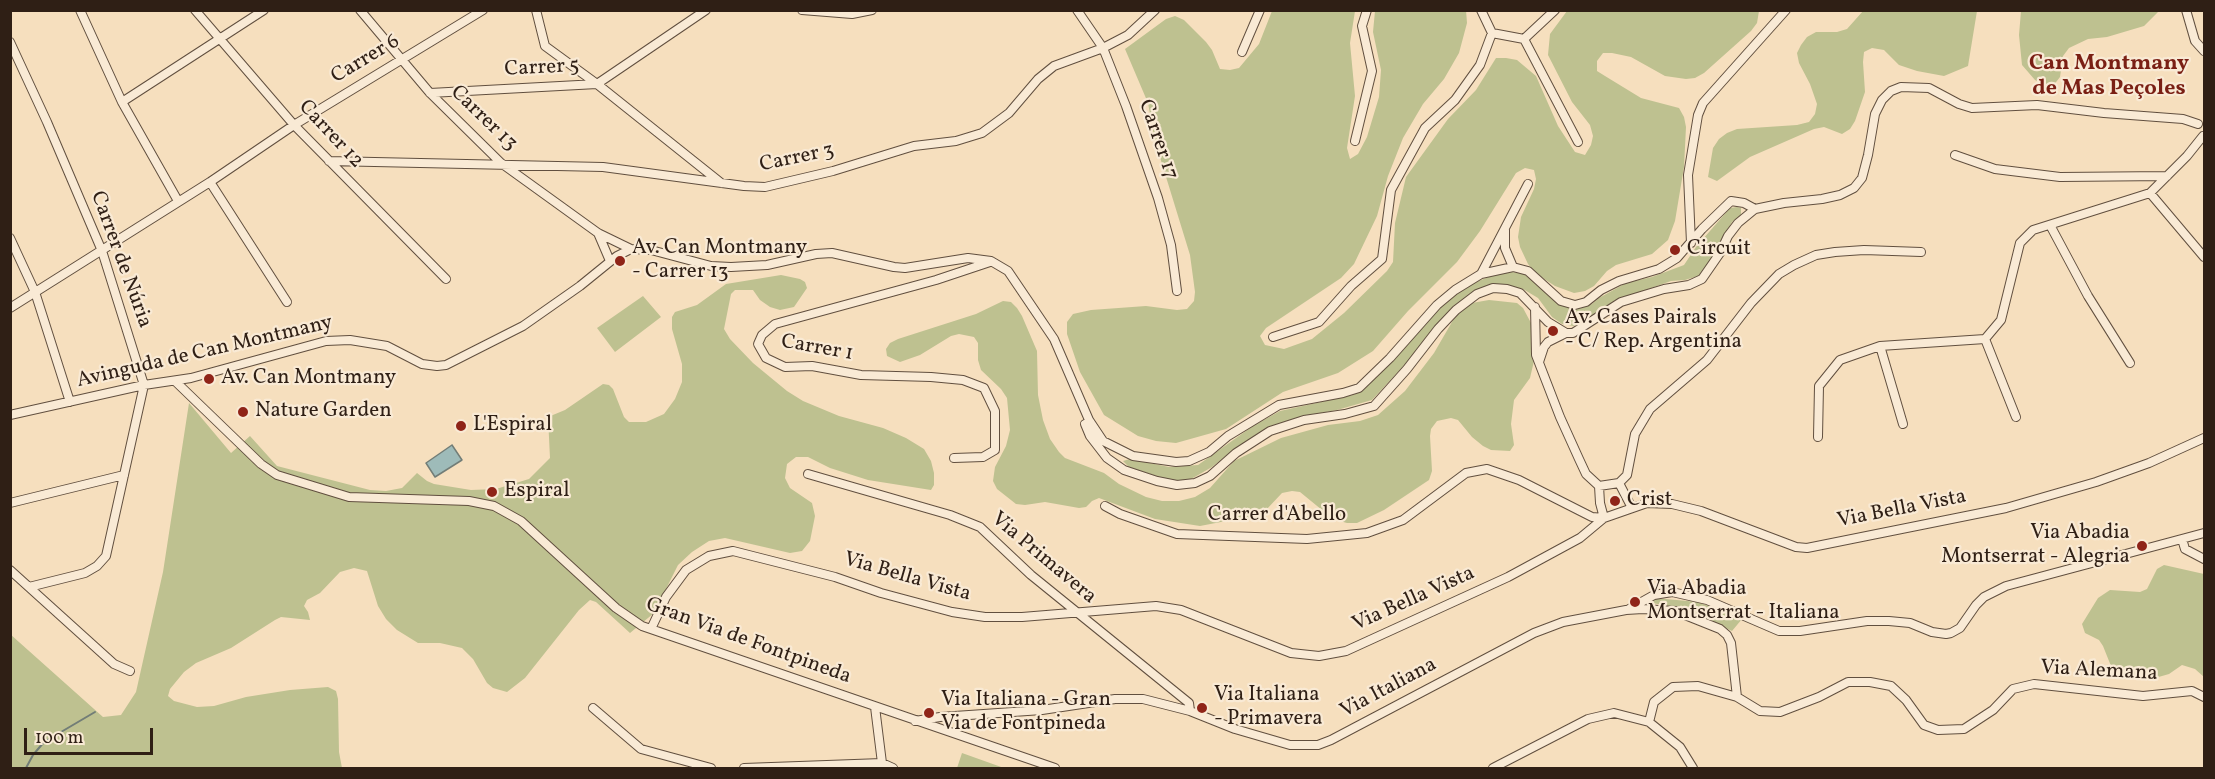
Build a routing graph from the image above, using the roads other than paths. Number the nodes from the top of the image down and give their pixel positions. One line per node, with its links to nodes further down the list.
1 (80, 10): 28 (street)
2 (195, 10): 19 (street, Carrer 12)
3 (264, 10): 19 (street)
4 (360, 10): 25 (street, Carrer 13)
5 (483, 10): 25 (street, Carrer 6)
6 (536, 10): 26 (street)
7 (706, 10): 26 (street, Carrer 5)
8 (802, 10): 9 (street)
9 (872, 10)
10 (1077, 10): 22 (street, Carrer 17)
11 (1155, 10): 22 (street, Carrer 3)
12 (1260, 10): 24 (street)
13 (1367, 10): 32 (street)
14 (1481, 10): 18 (street)
15 (1556, 10): 20 (street)
16 (1786, 10): 48 (street)
17 (2186, 10): 23 (street)
18 (1492, 33): 20 (street); 64 (street)
19 (219, 38): 28 (street); 30 (street, Carrer 12)
20 (1524, 39): 33 (street)
21 (10, 42): 50 (street, Carrer de Núria)
22 (1103, 48): 39 (street, Carrer 3); 58 (street, Carrer 17)
23 (2205, 51)
24 (1242, 52)
25 (402, 59): 27 (street, Carrer 13); 30 (street, Carrer 6)
26 (597, 84): 27 (street, Carrer 5); 39 (street)
27 (430, 93): 36 (street, Carrer 13)
28 (122, 102): 42 (street)
29 (2201, 121): 31 (street); 43 (street)
30 (294, 125): 35 (street, Carrer 12); 38 (street, Carrer 6)
31 (2204, 137): 37 (street)
32 (1355, 141)
33 (1578, 142)
34 (1955, 154): 37 (street)
35 (329, 161): 36 (street, Carrer 3); 57 (street, Carrer 12)
36 (501, 163): 39 (street, Carrer 3); 46 (street, Carrer 13)
37 (2167, 176): 41 (street)
38 (210, 182): 42 (street, Carrer 6); 60 (street)
39 (722, 183)
40 (1528, 184): 45 (street)
41 (2150, 193): 44 (street); 52 (street)
42 (178, 201): 50 (street, Carrer 6)
43 (1755, 209): 48 (street); 63 (street)
44 (2049, 225): 65 (street); 68 (street)
45 (1505, 226): 55 (street); 56 (street)
46 (598, 233): 49 (street, Carrer 13); 53 (street)
47 (10, 238): 59 (street)
48 (1691, 243): 55 (street)
49 (631, 249): 53 (street, Avinguda de Can Montmany); 54 (street)
50 (102, 251): 59 (street, Carrer 6); 70 (street, Carrer de Núria)
51 (1921, 252): 81 (street)
52 (2205, 256)
53 (610, 261): 69 (street, Avinguda de Can Montmany)
54 (991, 261): 71 (street); 78 (street, Carrer 1)
55 (1513, 267): 56 (street)
56 (1481, 274): 71 (street)
57 (446, 279)
58 (1177, 291)
59 (35, 292): 61 (street, Carrer 6); 72 (street)
60 (287, 302)
61 (10, 308)
62 (1535, 308): 63 (street); 67 (street); 71 (street)
63 (1566, 333): 67 (street)
64 (1273, 337)
65 (1985, 339): 66 (street); 74 (street)
66 (1880, 346): 75 (street); 76 (street)
67 (1539, 362): 82 (street)
68 (2130, 363)
69 (175, 381): 70 (street, Avinguda de Can Montmany); 94 (street, Gran Via de Fontpineda)
70 (144, 385): 72 (street, Avinguda de Can Montmany); 80 (street, Carrer de Núria)
71 (1078, 398)
72 (70, 402): 73 (street, Avinguda de Can Montmany)
73 (10, 415)
74 (2016, 417)
75 (1903, 424)
76 (1818, 437)
77 (2205, 438): 85 (street, Via Bella Vista)
78 (954, 458)
79 (808, 474): 93 (street, Via Primavera)
80 (124, 475): 83 (street); 91 (street, Carrer de Núria)
81 (1619, 483): 82 (street); 85 (street)
82 (1599, 486): 86 (street)
83 (10, 503)
84 (1105, 506): 86 (street, Carrer d'Abello)
85 (1632, 508): 86 (street, Via Bella Vista)
86 (1604, 518): 93 (street, Via Bella Vista)
87 (2205, 533): 88 (street)
88 (2182, 539): 89 (street); 92 (street)
89 (2205, 559)
90 (10, 570): 91 (street)
91 (29, 587): 95 (street)
92 (1626, 610): 96 (street); 100 (street, Via Italiana)
93 (1080, 613): 94 (street, Via Bella Vista); 100 (street, Via Primavera)
94 (651, 629): 98 (street, Gran Via de Fontpineda)
95 (130, 671)
96 (1737, 697): 97 (street, Via Alemana); 102 (street, Via Alemana)
97 (2205, 697)
98 (875, 707): 101 (street, Gran Via de Fontpineda); 103 (street)
99 (593, 708): 104 (street)
100 (1190, 711): 101 (street, Via Italiana)
101 (915, 721): 107 (street, Gran Via de Fontpineda)
102 (1649, 722): 108 (street); 109 (street)
103 (882, 763): 105 (street); 106 (street)
104 (711, 768)
105 (744, 768)
106 (893, 768)
107 (1055, 768)
108 (1493, 768)
109 (1693, 768)

